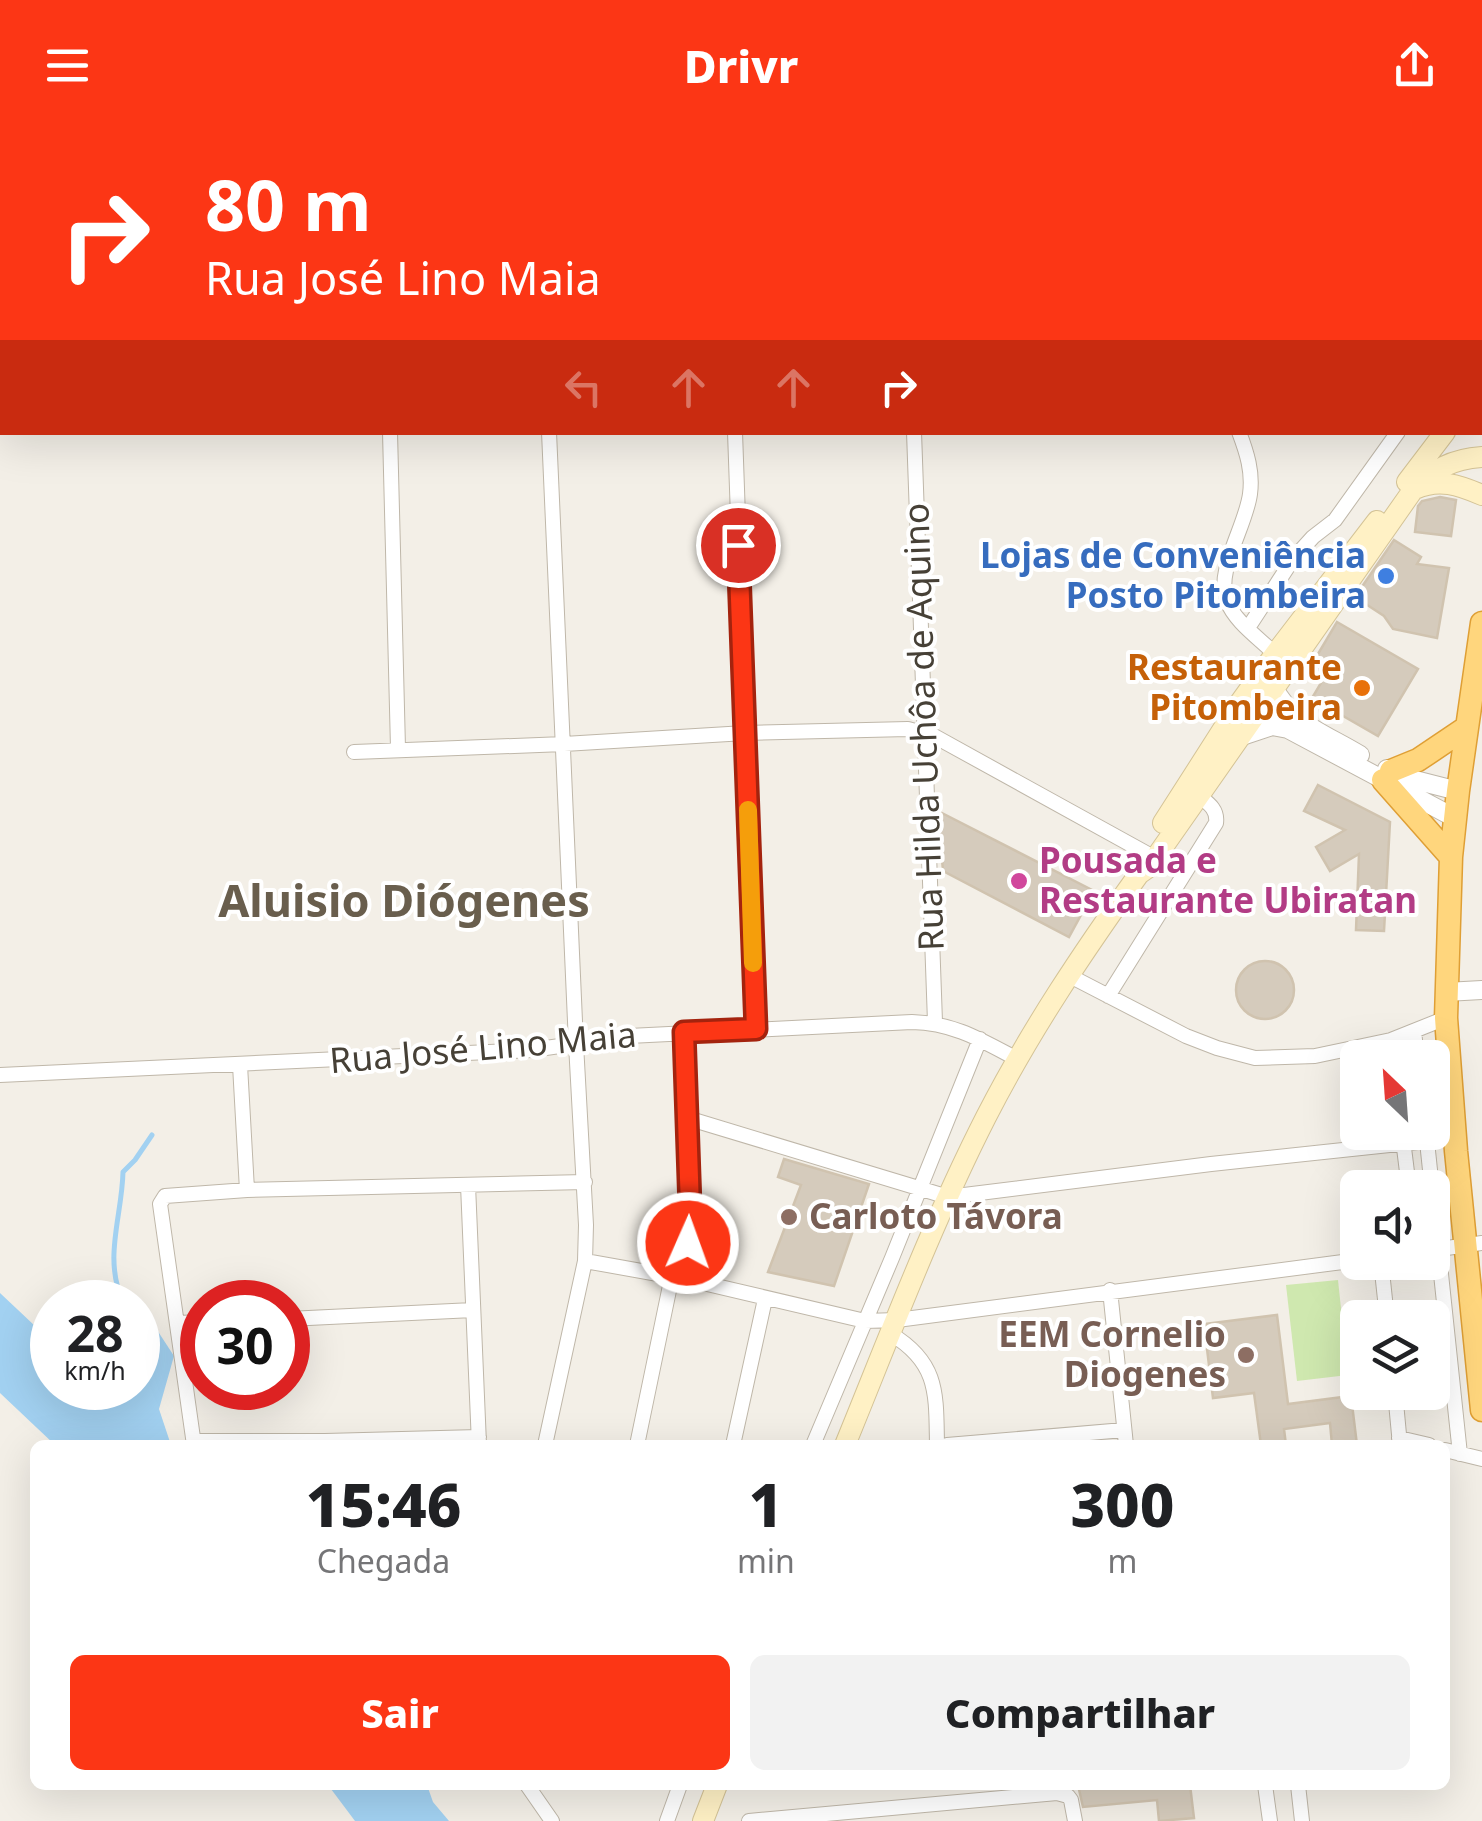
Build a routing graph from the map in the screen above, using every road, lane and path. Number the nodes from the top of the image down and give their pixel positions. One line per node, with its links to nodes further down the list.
1 (390, 435): 20 (street)
2 (549, 435): 19 (street)
3 (735, 435): 17 (street)
4 (914, 435): 16 (street, Rua Hilda Uchôa de Aquino)
5 (1240, 435): 12 (street)
6 (1396, 435): 12 (street)
7 (1443, 435): 13 (main road)
8 (1482, 457): 9 (main road)
9 (1413, 490): 10 (main road); 14 (main road)
10 (1482, 495)
11 (1482, 624): 15 (highway)
12 (1248, 628): 13 (street)
13 (1275, 654): 14 (main road)
14 (1266, 682): 18 (main road); 22 (street); 26 (main road)
15 (1467, 727): 22 (highway); 23 (highway)
16 (924, 732): 17 (street); 26 (street); 33 (street, Rua Hilda Uchôa de Aquino)
17 (745, 733): 19 (street); 34 (street)
18 (1239, 737): 22 (street); 24 (main road)
19 (564, 744): 20 (street); 40 (street)
20 (398, 748): 21 (street)
21 (354, 752)
22 (1387, 775): 23 (street); 25 (street); 27 (highway)
23 (1458, 791): 25 (highway)
24 (1198, 795): 26 (main road); 31 (street)
25 (1455, 818): 27 (highway)
26 (1150, 855): 28 (main road)
27 (1452, 857): 30 (highway)
28 (1068, 975): 31 (street); 42 (main road)
29 (1482, 990): 30 (street)
30 (1446, 992): 32 (highway)
31 (1108, 996): 41 (street)
32 (1446, 1018): 35 (street); 52 (highway)
33 (935, 1022): 34 (street, Rua José Lino Maia); 37 (street, Rua José Lino Maia)
34 (756, 1029): 36 (street, Rua José Lino Maia)
35 (1414, 1031): 38 (street); 39 (street)
36 (684, 1032): 40 (street, Rua José Lino Maia); 45 (street)
37 (980, 1039): 42 (street, Rua José Lino Maia); 49 (street)
38 (1391, 1040)
39 (1415, 1040)
40 (576, 1044): 43 (street, Rua José Lino Maia); 47 (street)
41 (1340, 1051)
42 (1017, 1059): 51 (main road)
43 (240, 1065): 44 (street, Rua José Lino Maia); 50 (street)
44 (0, 1075)
45 (687, 1118): 49 (street); 55 (street)
46 (1340, 1147): 51 (street)
47 (585, 1182): 48 (street); 53 (street)
48 (468, 1186): 50 (street); 59 (street)
49 (921, 1187): 51 (street); 61 (street)
50 (247, 1190): 62 (street)
51 (948, 1197): 63 (main road)
52 (1474, 1245): 65 (highway)
53 (585, 1262): 55 (street); 69 (street)
54 (1340, 1262): 57 (street)
55 (679, 1278): 58 (street); 70 (street)
56 (1439, 1280): 77 (street)
57 (1110, 1290): 63 (street); 66 (street)
58 (765, 1300): 61 (street); 71 (street)
59 (473, 1310): 60 (street); 68 (street)
60 (310, 1317)
61 (864, 1321): 63 (street); 72 (street)
62 (178, 1324): 67 (street)
63 (894, 1327): 73 (main road); 74 (street)
64 (1396, 1410): 76 (street)
65 (1482, 1410)
66 (1125, 1437): 75 (street)
67 (193, 1440)
68 (479, 1440)
69 (545, 1440)
70 (638, 1440)
71 (733, 1440)
72 (815, 1440)
73 (847, 1440)
74 (937, 1440)
75 (1058, 1440)
76 (1400, 1440)
77 (1453, 1452): 78 (street)
78 (1482, 1459)
79 (530, 1790): 84 (street)
80 (678, 1790): 85 (street)
81 (715, 1790): 86 (main road)
82 (1266, 1790): 89 (street)
83 (1299, 1790): 90 (street)
84 (552, 1821)
85 (667, 1821)
86 (704, 1821)
87 (749, 1821): 88 (street)
88 (1074, 1821)
89 (1270, 1821)
90 (1302, 1821)

